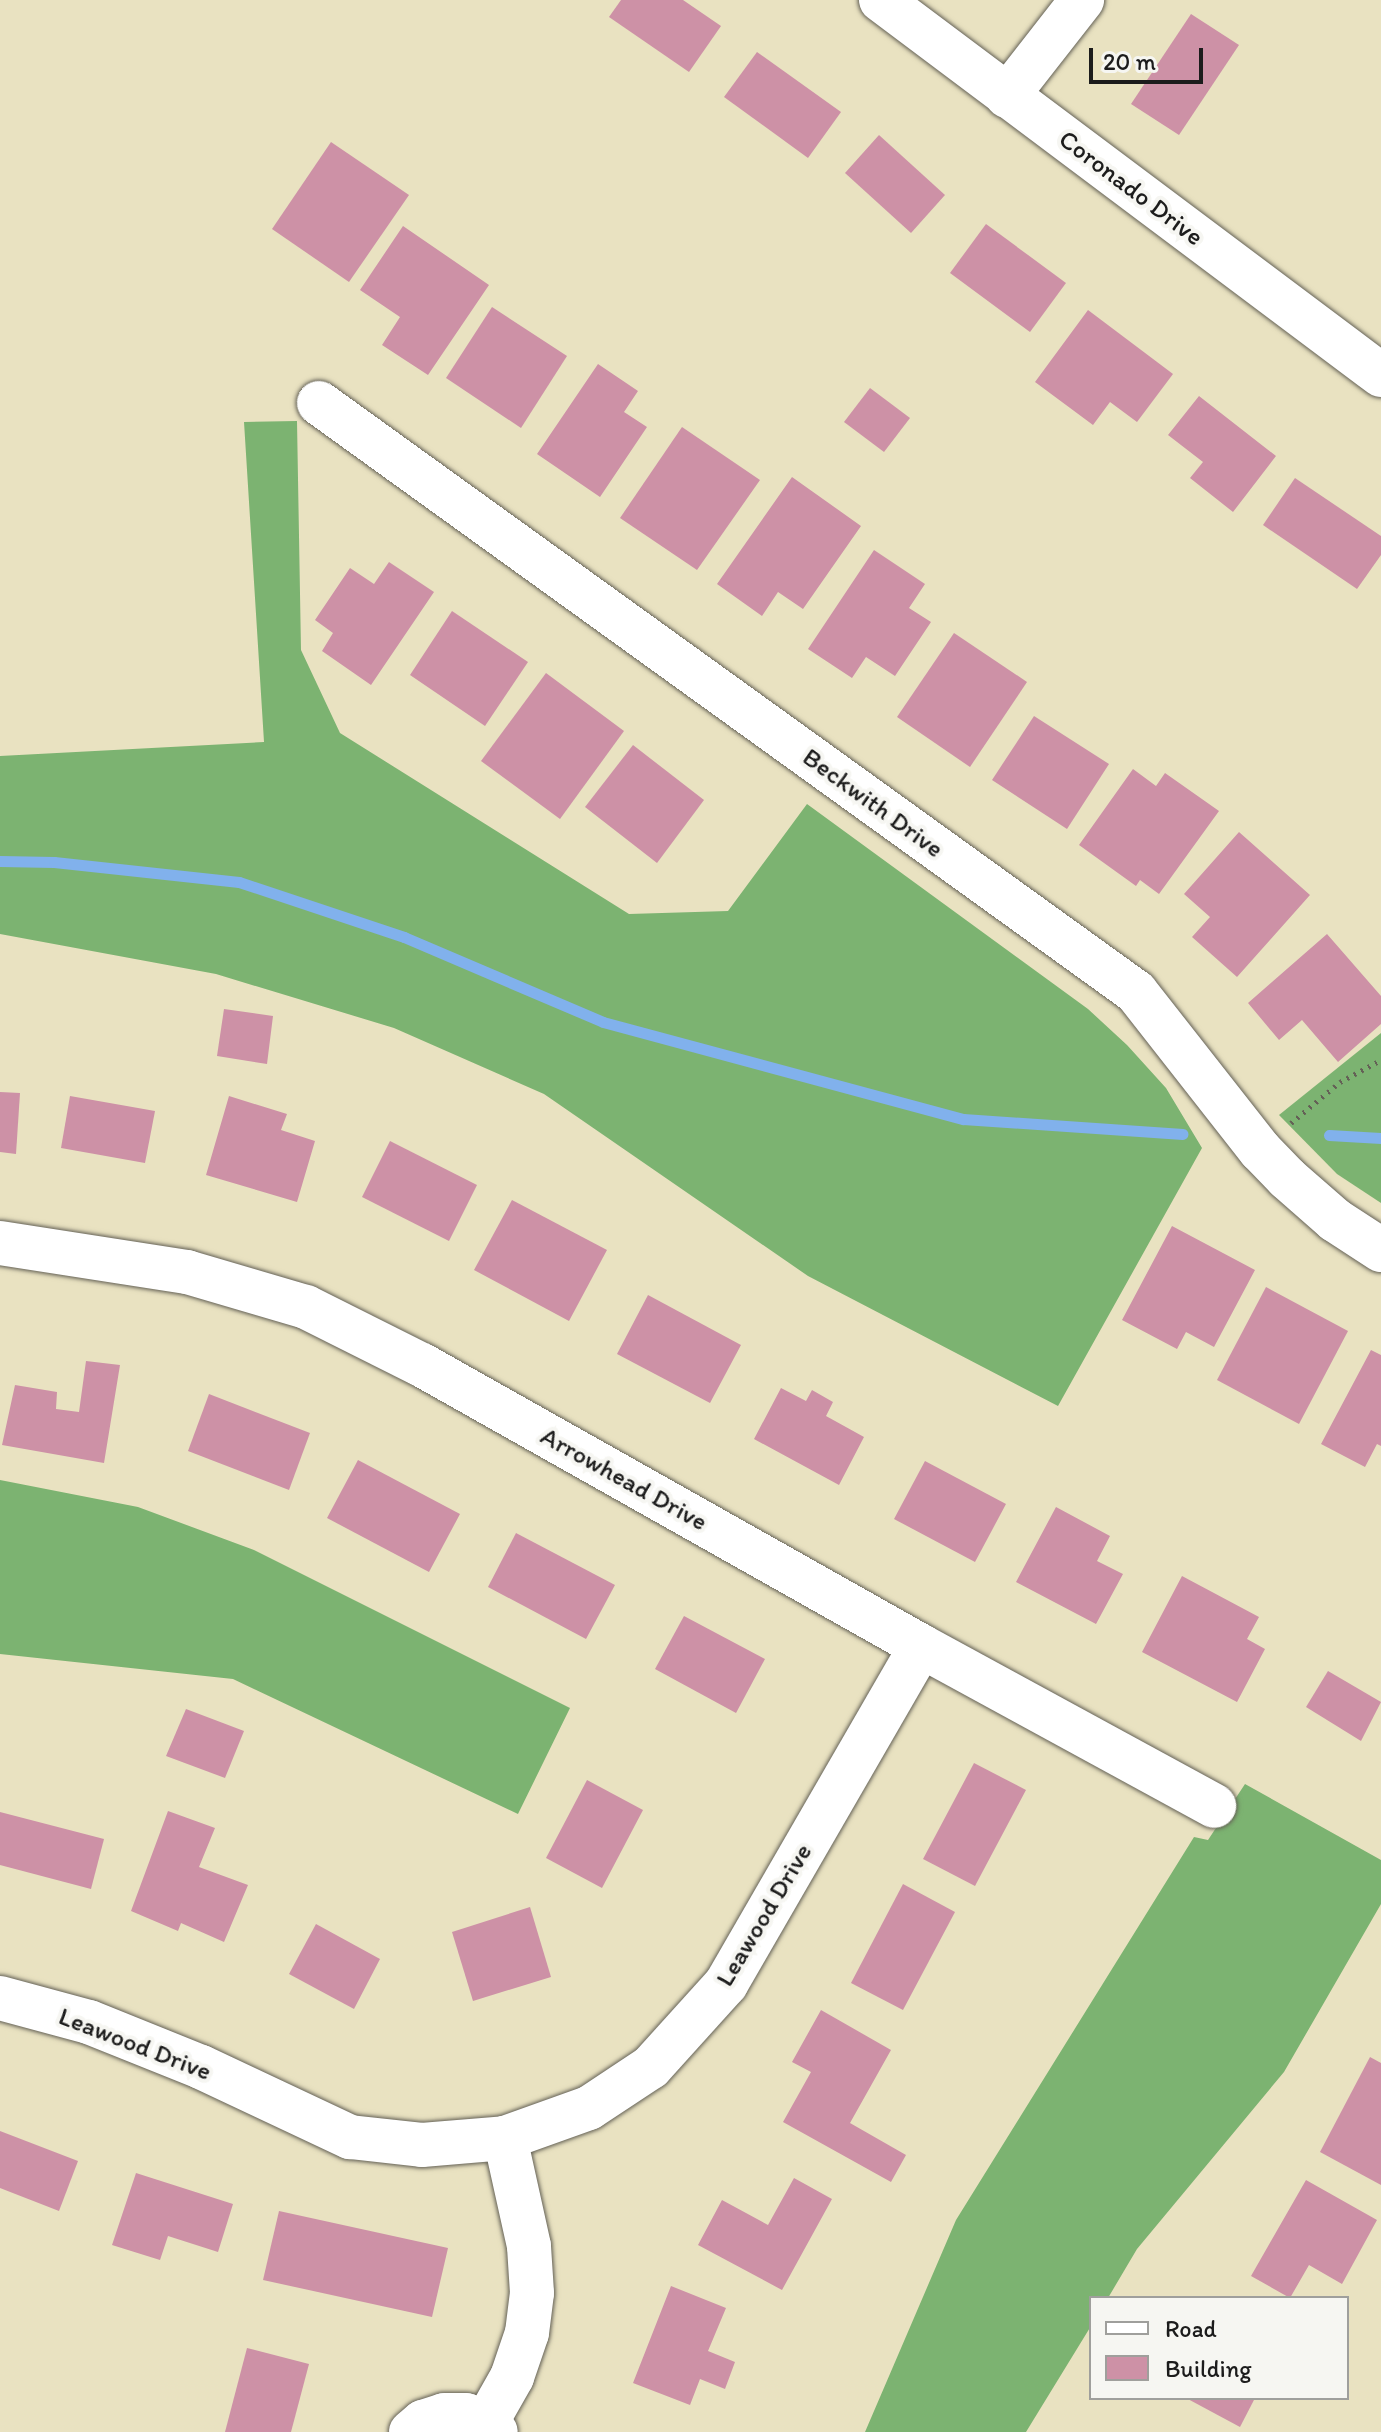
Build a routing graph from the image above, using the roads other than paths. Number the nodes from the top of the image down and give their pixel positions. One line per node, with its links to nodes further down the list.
1 (881, 0): 3 (street, Coronado Drive)
2 (1082, 0): 3 (street)
3 (1007, 96): 4 (street, Coronado Drive)
4 (1381, 375)
5 (319, 403): 7 (street, Beckwith Drive)
6 (0, 1243): 8 (street, Arrowhead Drive)
7 (1381, 1250)
8 (921, 1646): 9 (street, Arrowhead Drive); 11 (street, Leawood Drive)
9 (1214, 1806)
10 (0, 1998): 11 (street, Leawood Drive)
11 (505, 2138): 12 (street)
12 (491, 2428): 13 (street)
13 (411, 2432)

